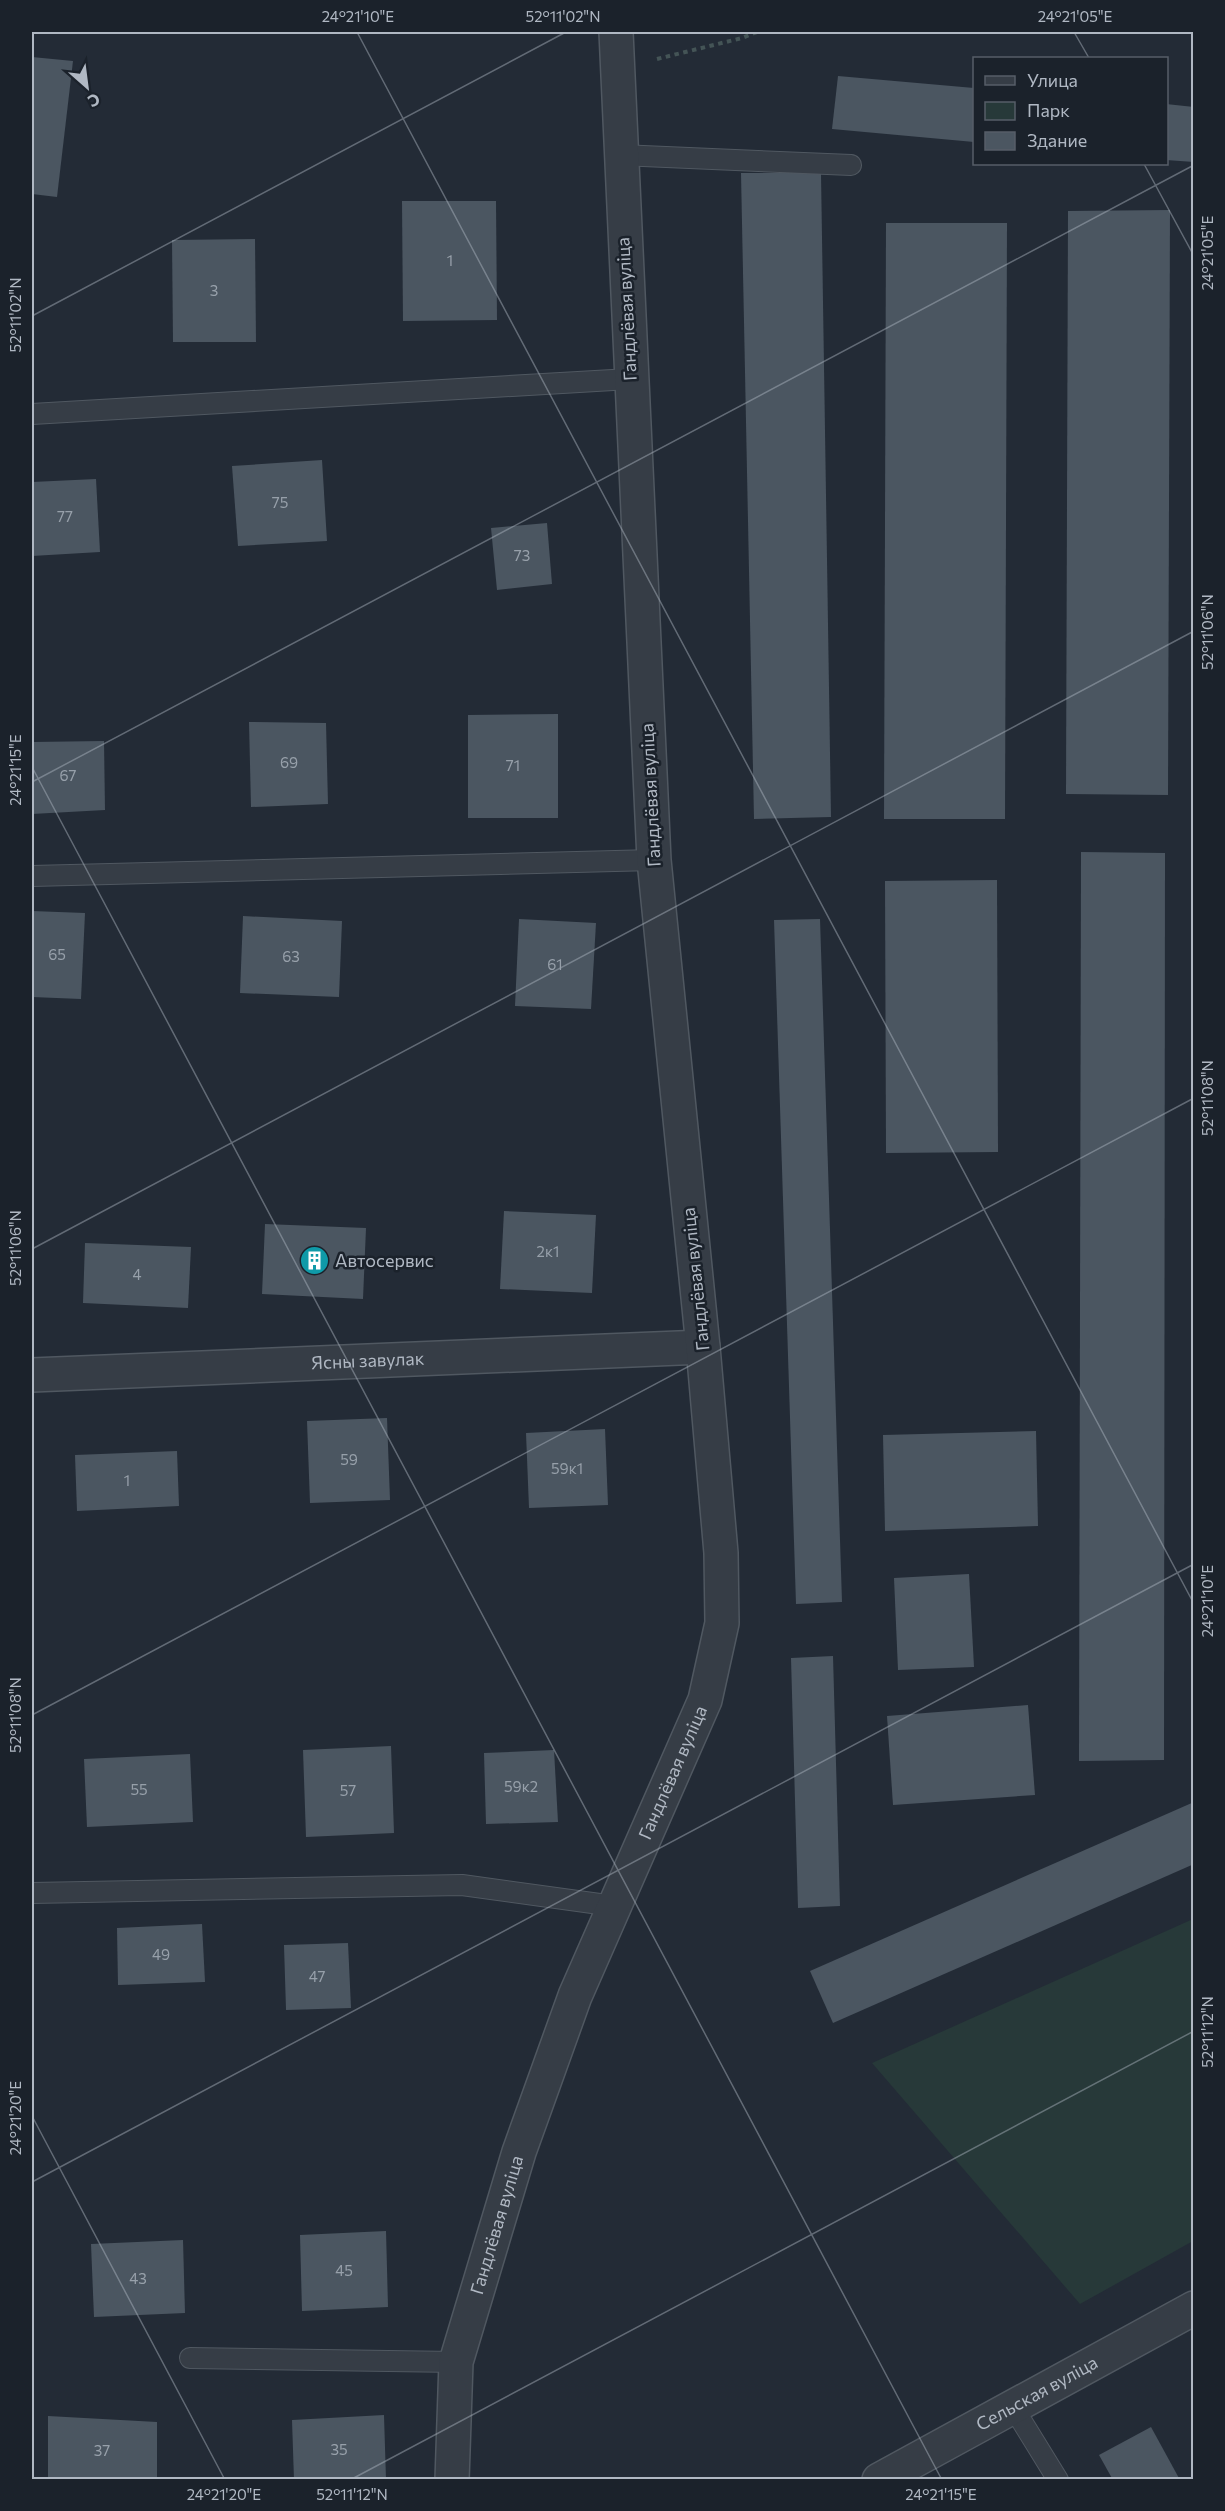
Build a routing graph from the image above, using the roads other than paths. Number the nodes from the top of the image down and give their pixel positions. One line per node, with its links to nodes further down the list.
1 (616, 32): 2 (street, Гандлёвая вуліца)
2 (620, 155): 3 (lane); 4 (street, Гандлёвая вуліца)
3 (851, 165)
4 (630, 379): 5 (lane); 6 (street, Гандлёвая вуліца)
5 (32, 414)
6 (654, 860): 7 (lane); 8 (street, Гандлёвая вуліца)
7 (32, 876)
8 (704, 1347): 9 (street, Ясны завулак); 11 (street, Гандлёвая вуліца)
9 (32, 1375)
10 (32, 1893): 11 (lane)
11 (614, 1906): 14 (street, Гандлёвая вуліца)
12 (1194, 2308): 15 (street, Сельская вуліца)
13 (190, 2358): 14 (lane)
14 (456, 2362): 16 (street, Гандлёвая вуліца)
15 (1013, 2407): 17 (street, Сельская вуліца); 18 (lane)
16 (452, 2480)
17 (879, 2480)
18 (1058, 2480)

